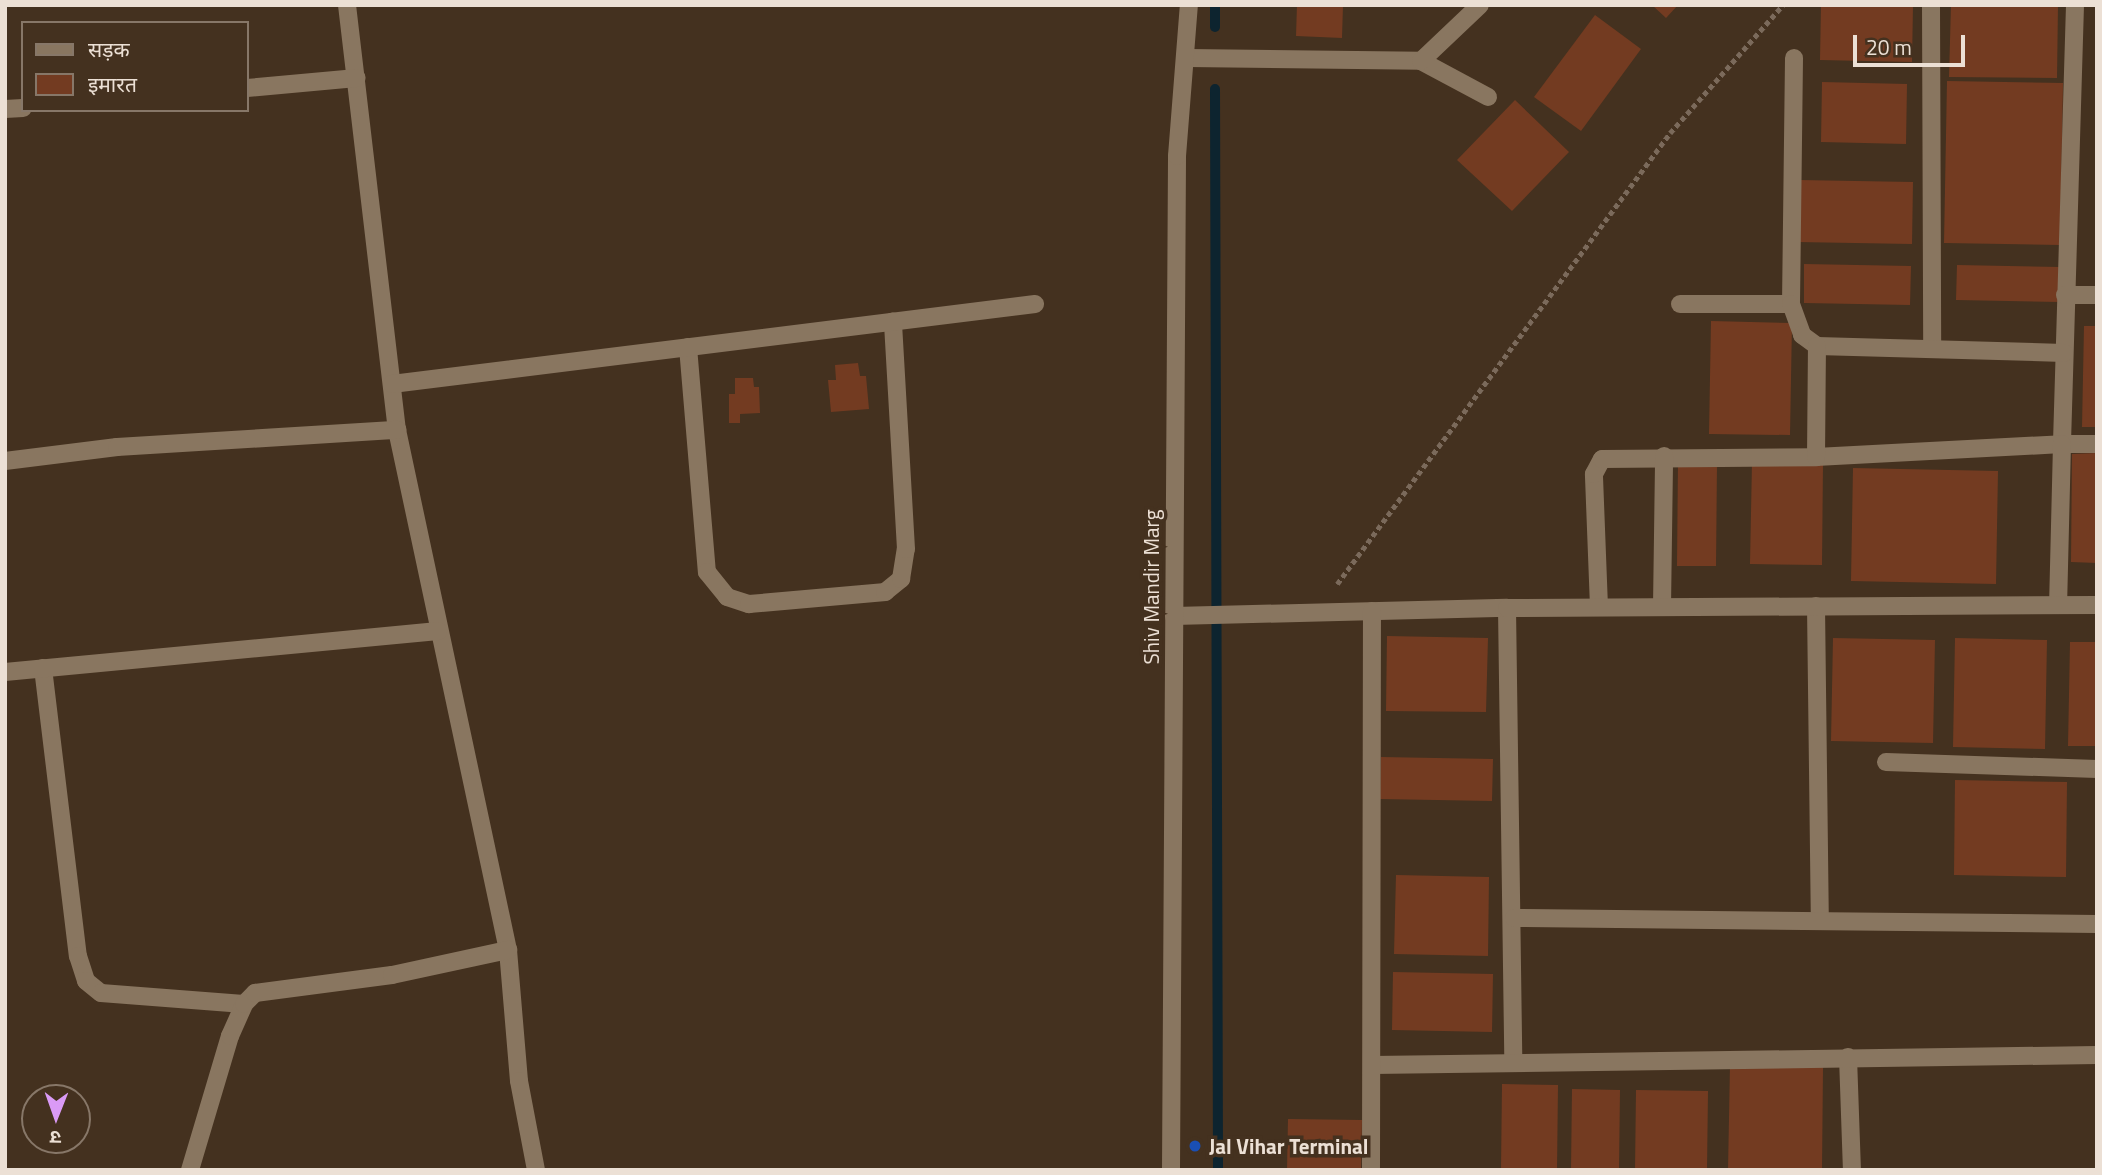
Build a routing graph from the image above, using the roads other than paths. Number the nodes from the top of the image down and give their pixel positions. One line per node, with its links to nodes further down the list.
1 (347, 5): 9 (street)
2 (1189, 5): 6 (street, Shiv Mandir Marg)
3 (1480, 5): 8 (street)
4 (1931, 5): 20 (street)
5 (2075, 5): 12 (street)
6 (1188, 58): 8 (street); 36 (street, Shiv Mandir Marg)
7 (1794, 58): 16 (street)
8 (1421, 61): 11 (street)
9 (357, 78): 10 (street); 22 (street)
10 (248, 88)
11 (1488, 97)
12 (2065, 295): 13 (street); 21 (street)
13 (2097, 295)
14 (1035, 304): 17 (street)
15 (1680, 304): 16 (street)
16 (1791, 304): 18 (street)
17 (893, 321): 19 (street); 19 (street)
18 (1817, 345): 20 (street); 27 (street)
19 (688, 347): 22 (street)
20 (1933, 349): 21 (street)
21 (2064, 353): 24 (street)
22 (392, 384): 23 (street)
23 (397, 430): 28 (street); 37 (street)
24 (2062, 444): 25 (street); 27 (street); 29 (street)
25 (2097, 444)
26 (1664, 456): 27 (street); 32 (street); 33 (street)
27 (1816, 457)
28 (5, 461)
29 (2058, 605): 30 (street); 31 (street)
30 (2097, 605)
31 (1816, 606): 33 (street); 43 (street)
32 (1599, 607): 33 (street); 34 (street)
33 (1662, 607)
34 (1507, 608): 35 (street); 42 (street)
35 (1372, 611): 36 (street); 50 (street)
36 (1174, 616): 53 (street, Shiv Mandir Marg)
37 (438, 631): 38 (street); 45 (street)
38 (43, 668): 39 (street); 46 (street)
39 (5, 672)
40 (1886, 762): 41 (street)
41 (2097, 769)
42 (1514, 918): 43 (street); 49 (street)
43 (1820, 921): 44 (street)
44 (2097, 924)
45 (508, 950): 46 (street); 52 (street)
46 (244, 1004): 51 (street)
47 (2097, 1055): 48 (street)
48 (1848, 1057): 49 (street); 55 (street)
49 (1513, 1063): 50 (street)
50 (1372, 1065): 54 (street)
51 (190, 1170)
52 (536, 1170)
53 (1171, 1170)
54 (1371, 1170)
55 (1852, 1170)

